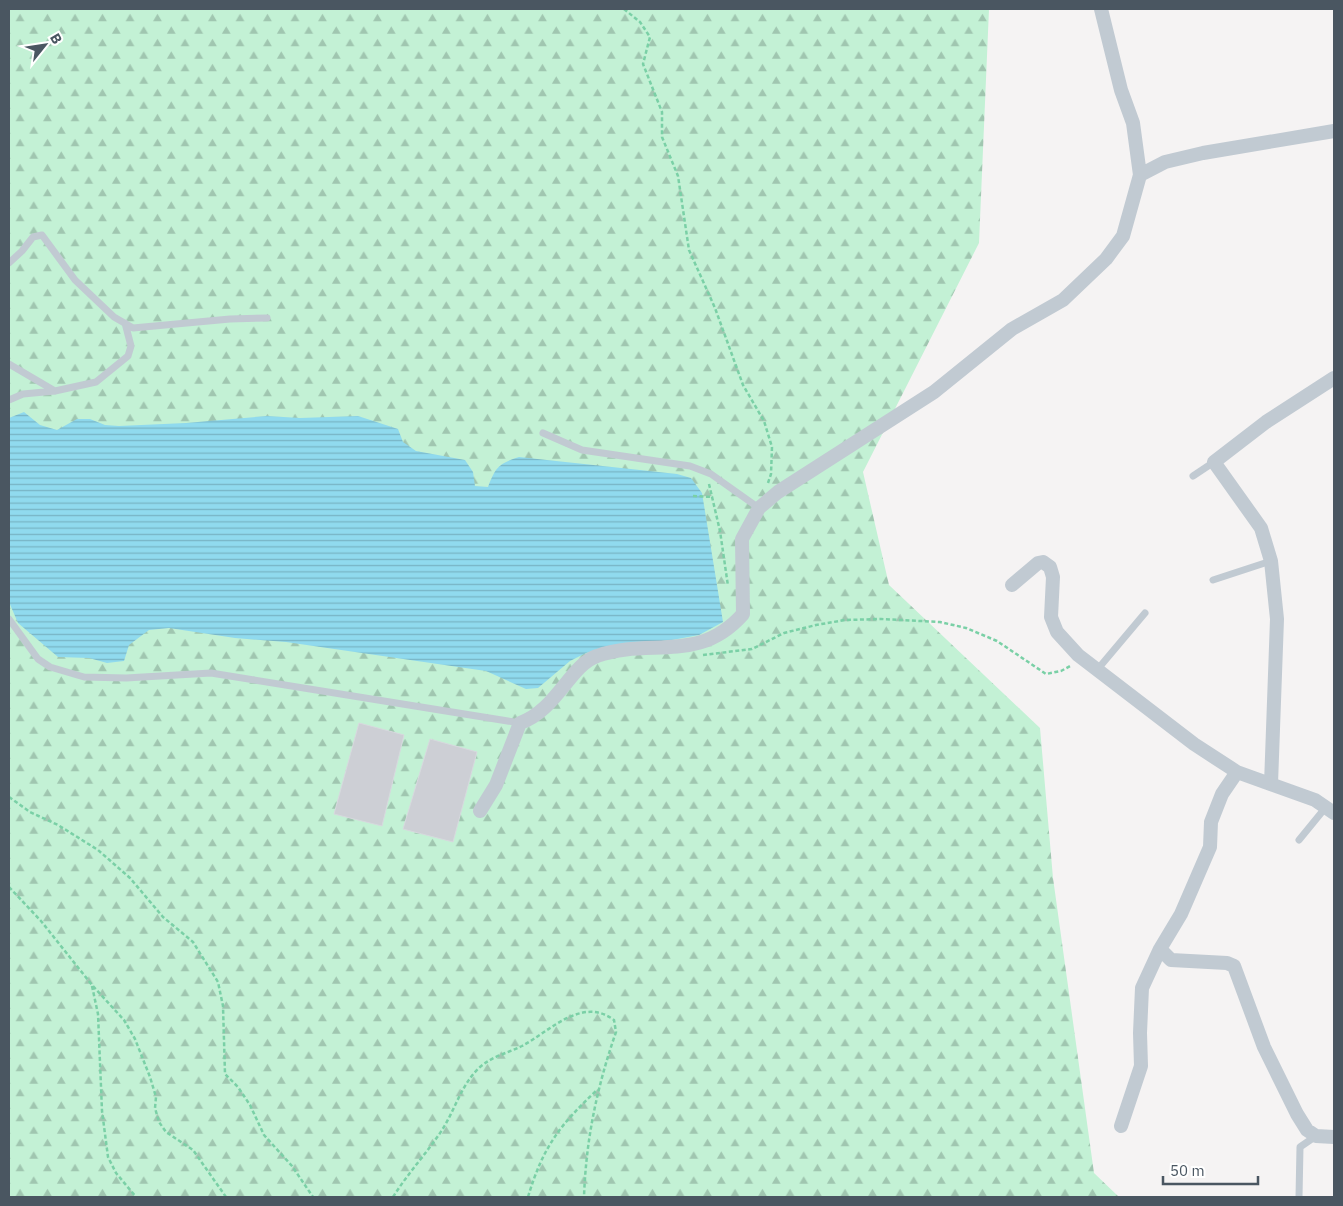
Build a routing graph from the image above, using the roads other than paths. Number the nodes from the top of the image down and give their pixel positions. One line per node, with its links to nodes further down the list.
1 (1101, 9): 3 (street)
2 (1334, 131): 3 (street)
3 (1140, 175): 14 (street)
4 (9, 263): 6 (lane)
5 (266, 318): 6 (lane)
6 (125, 323): 9 (lane)
7 (9, 364): 9 (lane)
8 (1334, 378): 12 (street)
9 (55, 391): 10 (lane)
10 (9, 400)
11 (542, 433): 14 (lane)
12 (1214, 462): 13 (lane); 15 (street)
13 (1193, 476)
14 (759, 508): 21 (street)
15 (1271, 560): 16 (lane); 23 (street)
16 (1213, 580)
17 (1012, 585): 20 (street)
18 (1145, 613): 20 (lane)
19 (9, 619): 21 (lane)
20 (1097, 670): 22 (street)
21 (520, 723): 25 (street)
22 (1237, 772): 23 (street); 27 (street)
23 (1271, 784): 24 (street)
24 (1330, 810): 26 (lane)
25 (480, 811)
26 (1299, 840)
27 (1160, 949): 28 (street); 29 (street)
28 (1121, 1126)
29 (1316, 1136): 30 (street); 31 (lane)
30 (1334, 1138)
31 (1299, 1197)

